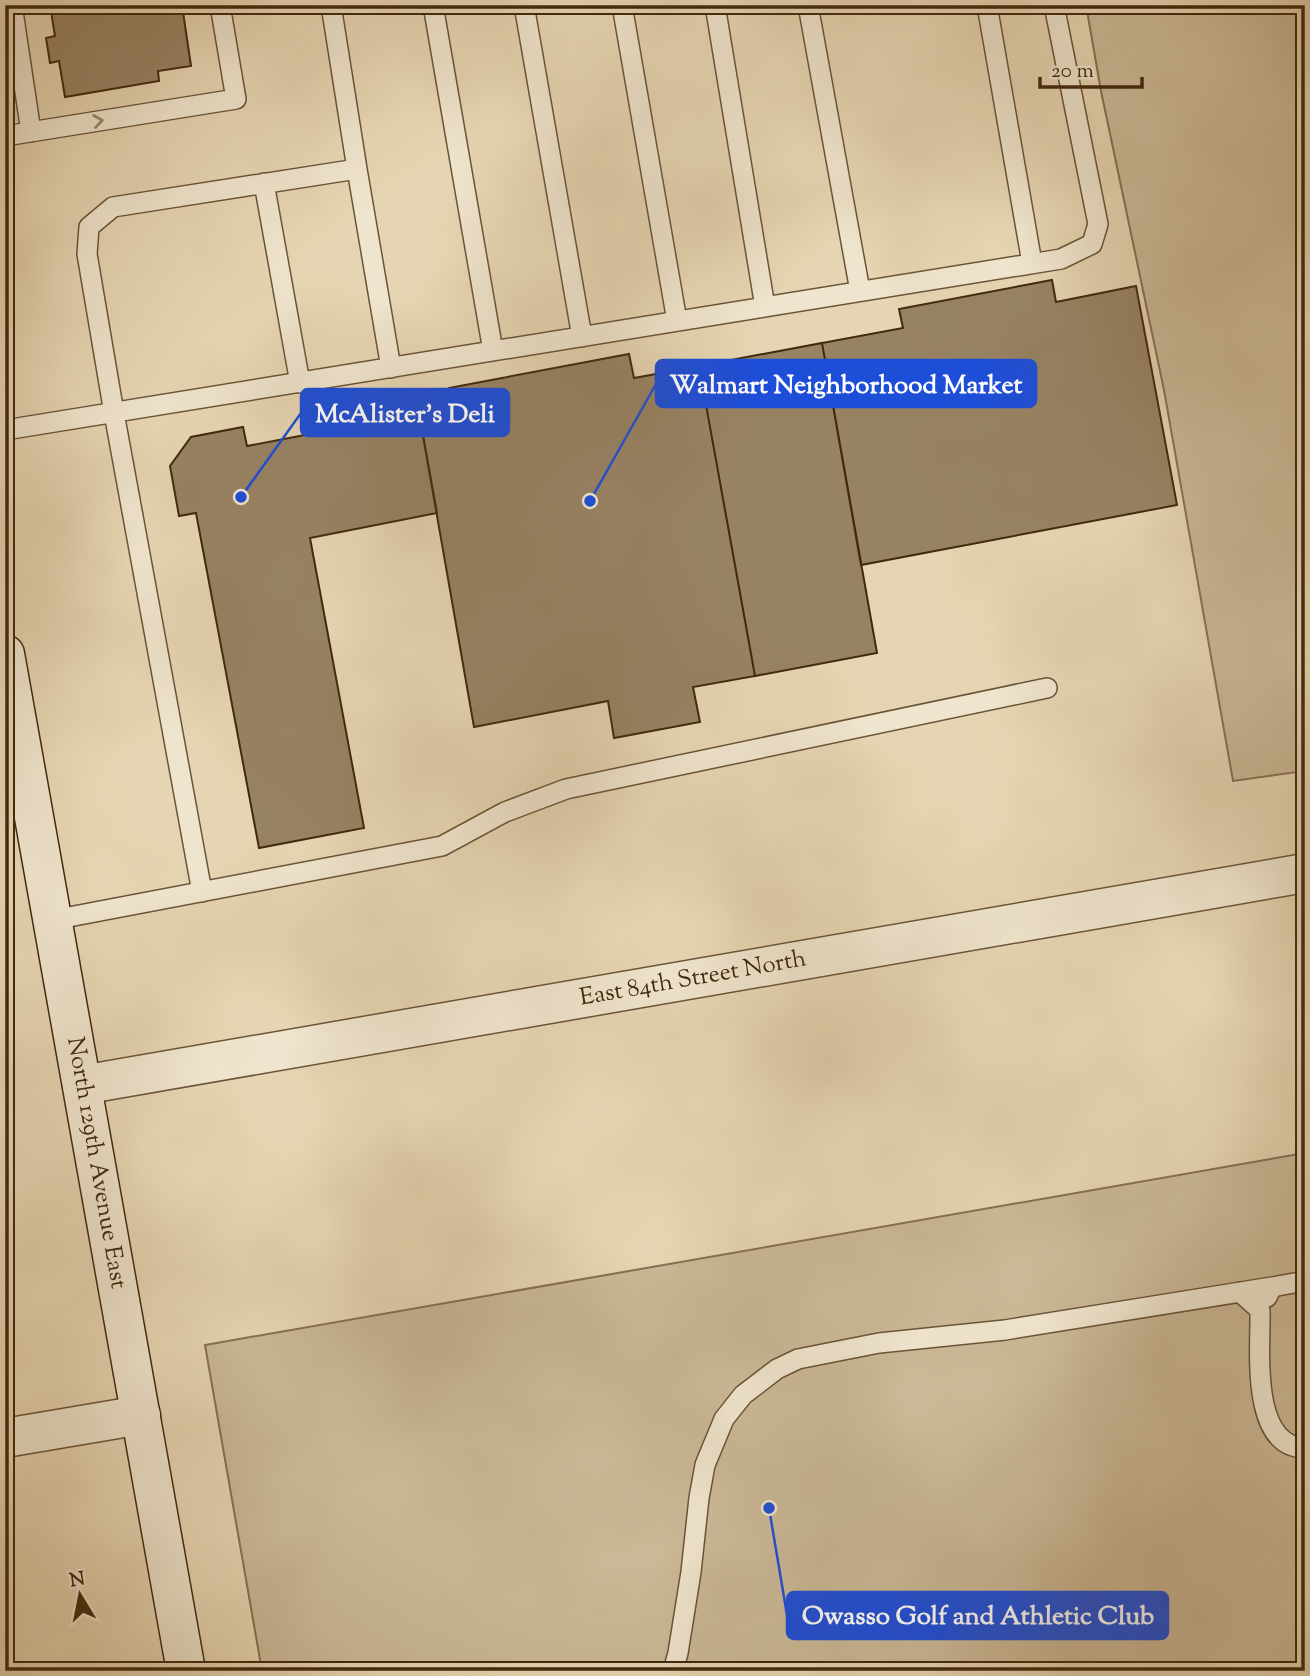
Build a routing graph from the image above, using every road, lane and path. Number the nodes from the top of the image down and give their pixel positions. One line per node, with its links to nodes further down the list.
1 (12, 5): 11 (lane)
2 (220, 5): 11 (lane, one-way to 2)
3 (331, 5): 13 (lane)
4 (433, 5): 20 (lane)
5 (524, 5): 19 (lane)
6 (622, 5): 18 (lane)
7 (715, 5): 17 (lane)
8 (808, 5): 16 (lane)
9 (987, 5): 15 (lane)
10 (1054, 5): 15 (lane)
11 (31, 132): 12 (lane)
12 (5, 136)
13 (357, 169): 14 (lane); 21 (lane)
14 (264, 183): 22 (lane); 23 (lane)
15 (1032, 263): 16 (lane)
16 (860, 291): 17 (lane)
17 (765, 307): 18 (lane)
18 (677, 321): 19 (lane)
19 (582, 337): 20 (lane)
20 (493, 351): 21 (lane)
21 (391, 368): 22 (lane)
22 (300, 383): 23 (lane)
23 (114, 413): 24 (lane); 28 (lane)
24 (5, 430)
25 (5, 654): 29 (street, North 129th Avenue East)
26 (1047, 688): 28 (lane)
27 (1305, 873): 30 (street, East 84th Street North)
28 (202, 892): 29 (lane)
29 (53, 920): 30 (street, North 129th Avenue East)
30 (82, 1085): 35 (street, North 129th Avenue East)
31 (1305, 1281): 32 (lane)
32 (1272, 1287): 33 (lane); 34 (lane)
33 (1240, 1292): 34 (lane); 39 (lane)
34 (1261, 1310): 37 (lane)
35 (141, 1415): 36 (street); 38 (street, North 129th Avenue East)
36 (5, 1438)
37 (1305, 1448)
38 (186, 1671)
39 (673, 1671)

